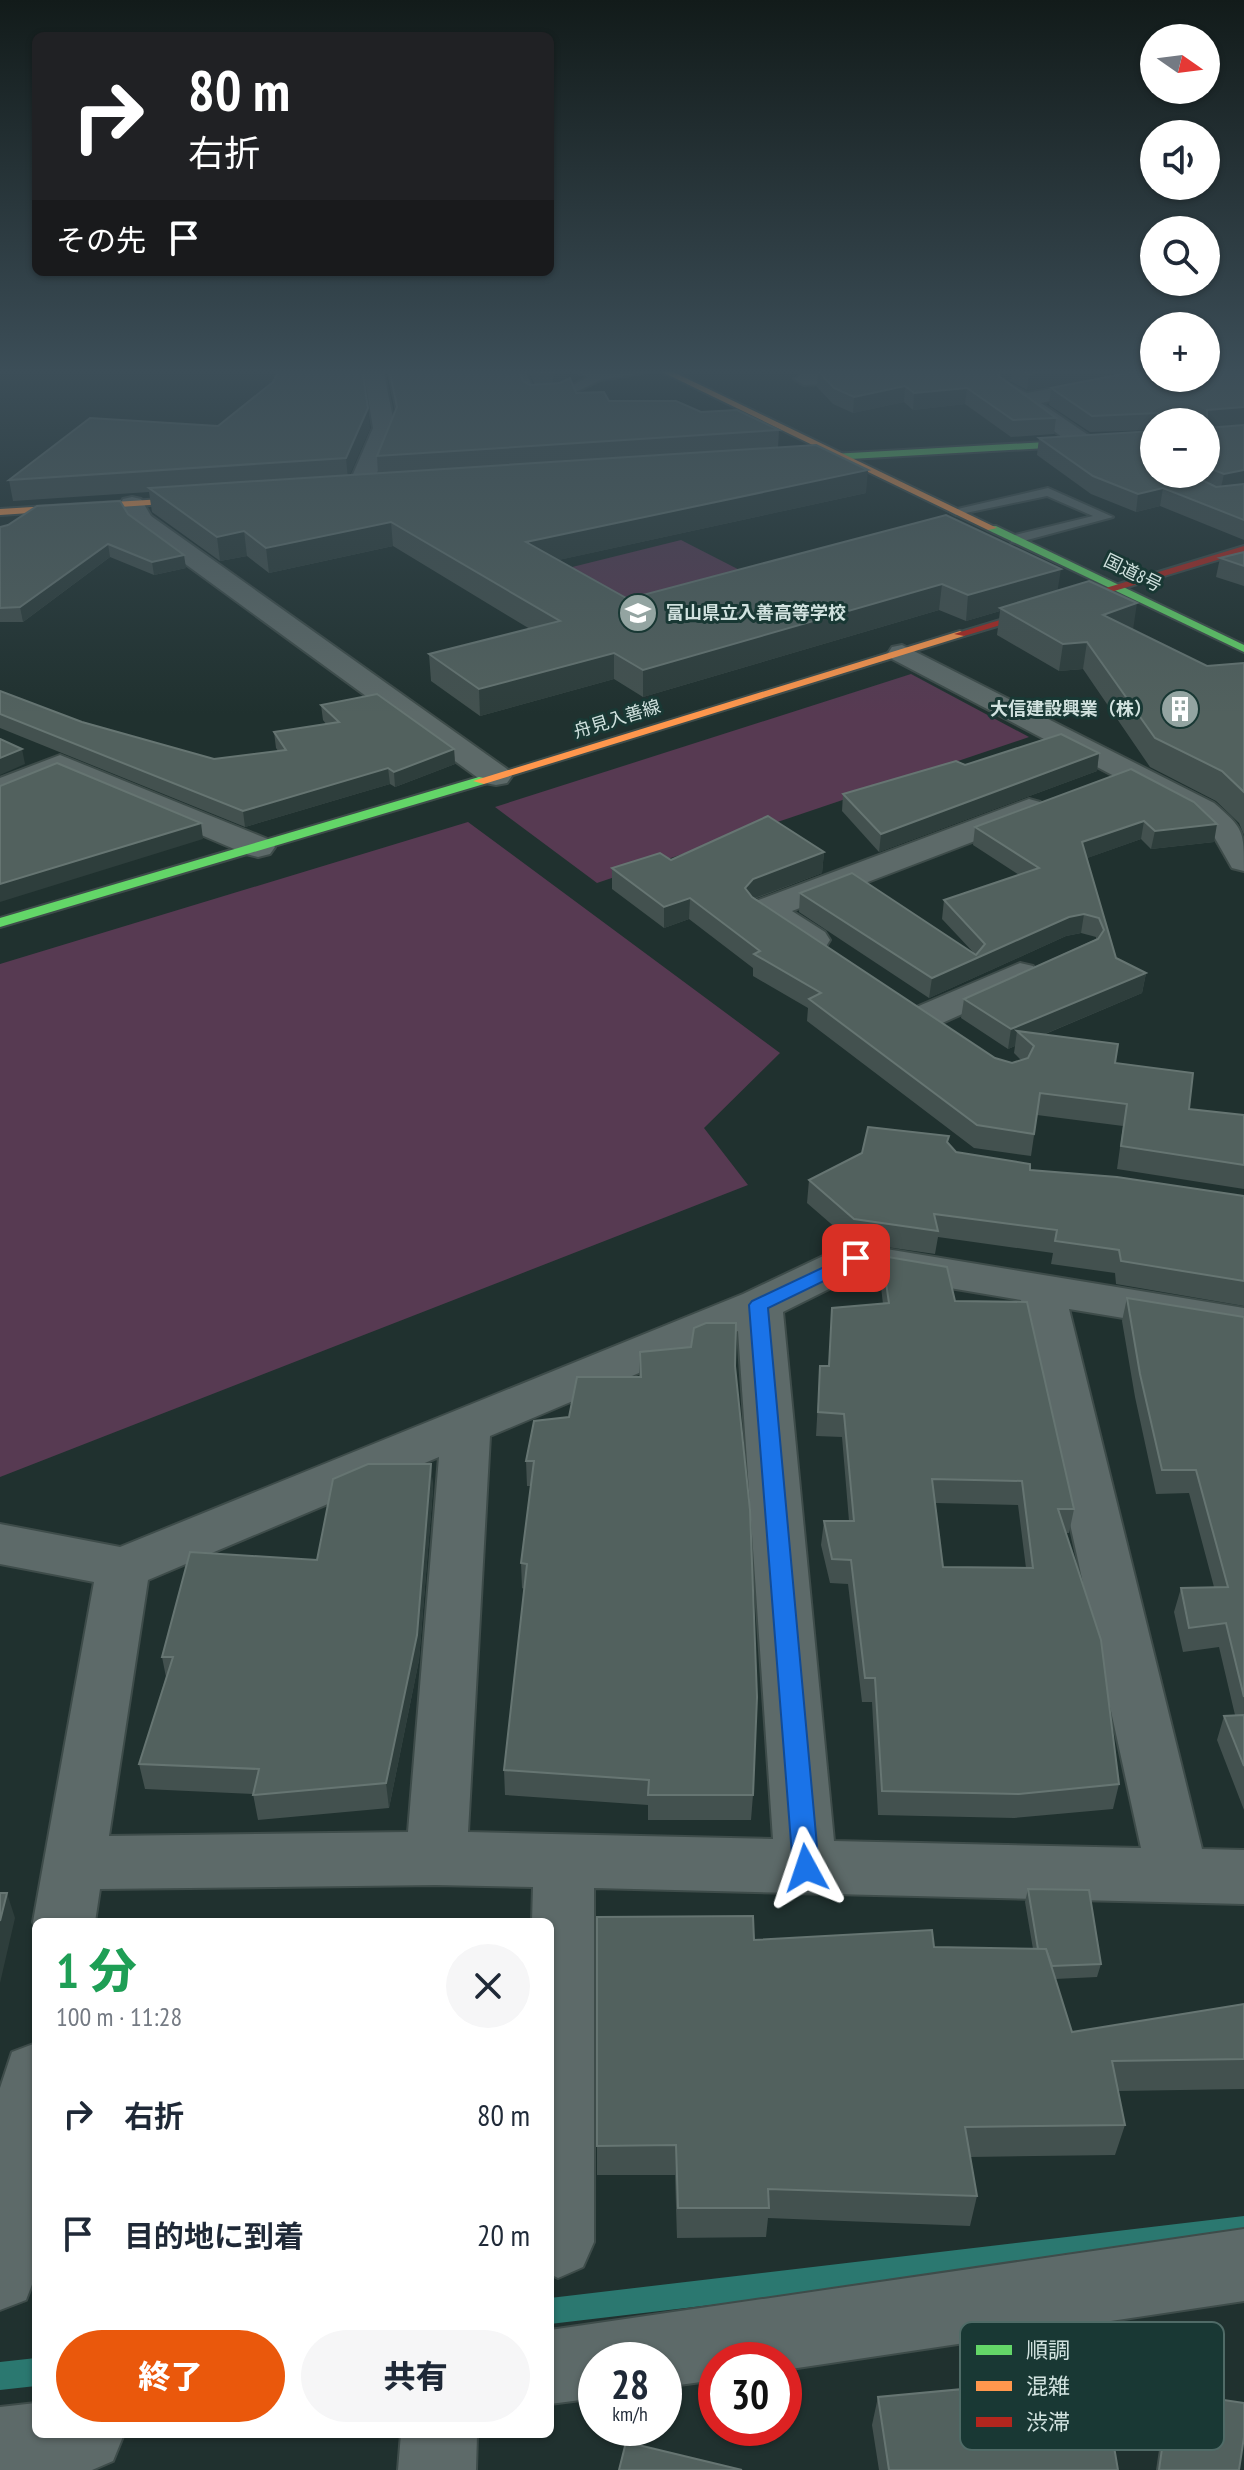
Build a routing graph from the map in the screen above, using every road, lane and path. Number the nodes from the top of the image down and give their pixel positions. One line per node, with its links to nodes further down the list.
1 (362, 483): 3 (street)
2 (899, 483): 8 (main road, 国道8号)
3 (360, 488)
4 (969, 492): 12 (main road, 国道8号)
5 (221, 498): 6 (main road)
6 (132, 504): 7 (main road); 23 (street)
7 (32, 510): 9 (main road); 10 (street)
8 (956, 511): 11 (main road, 国道8号); 11 (lane)
9 (0, 512)
10 (0, 531)
11 (1016, 539): 16 (main road, 国道8号)
12 (1082, 543)
13 (1244, 549): 15 (main road, 舟見入善線)
14 (1125, 563): 15 (main road, 国道8号)
15 (1153, 575): 16 (main road, 舟見入善線); 17 (main road, 国道8号)
16 (1114, 586): 18 (main road, 国道8号); 19 (main road, 舟見入善線)
17 (1179, 588)
18 (1244, 649)
19 (902, 653): 22 (street); 23 (main road, 舟見入善線)
20 (24, 749): 21 (street)
21 (60, 764): 24 (street); 25 (street)
22 (1129, 772): 26 (street); 28 (street)
23 (496, 776): 25 (main road, 舟見入善線)
24 (0, 790)
25 (258, 847): 27 (main road, 舟見入善線)
26 (1244, 861)
27 (0, 923)
28 (840, 958)
29 (1052, 959): 30 (street)
30 (962, 1040)
31 (1042, 1291): 32 (street); 33 (street); 41 (street)
32 (759, 1305): 34 (street); 40 (street)
33 (1244, 1323)
34 (466, 1426): 36 (street); 37 (street)
35 (0, 1544): 36 (street)
36 (123, 1568): 39 (street)
37 (436, 1858): 38 (street); 39 (street)
38 (564, 1861): 40 (street); 45 (street)
39 (74, 1863): 43 (street)
40 (806, 1868): 41 (street)
41 (1178, 1875): 42 (street)
42 (1244, 1877)
43 (65, 1918)
44 (32, 2097): 47 (street)
45 (558, 2242)
46 (1244, 2265): 48 (street)
47 (0, 2274)
48 (554, 2366)
49 (57, 2438): 51 (street)
50 (439, 2438): 52 (street)
51 (0, 2446)
52 (437, 2470)

